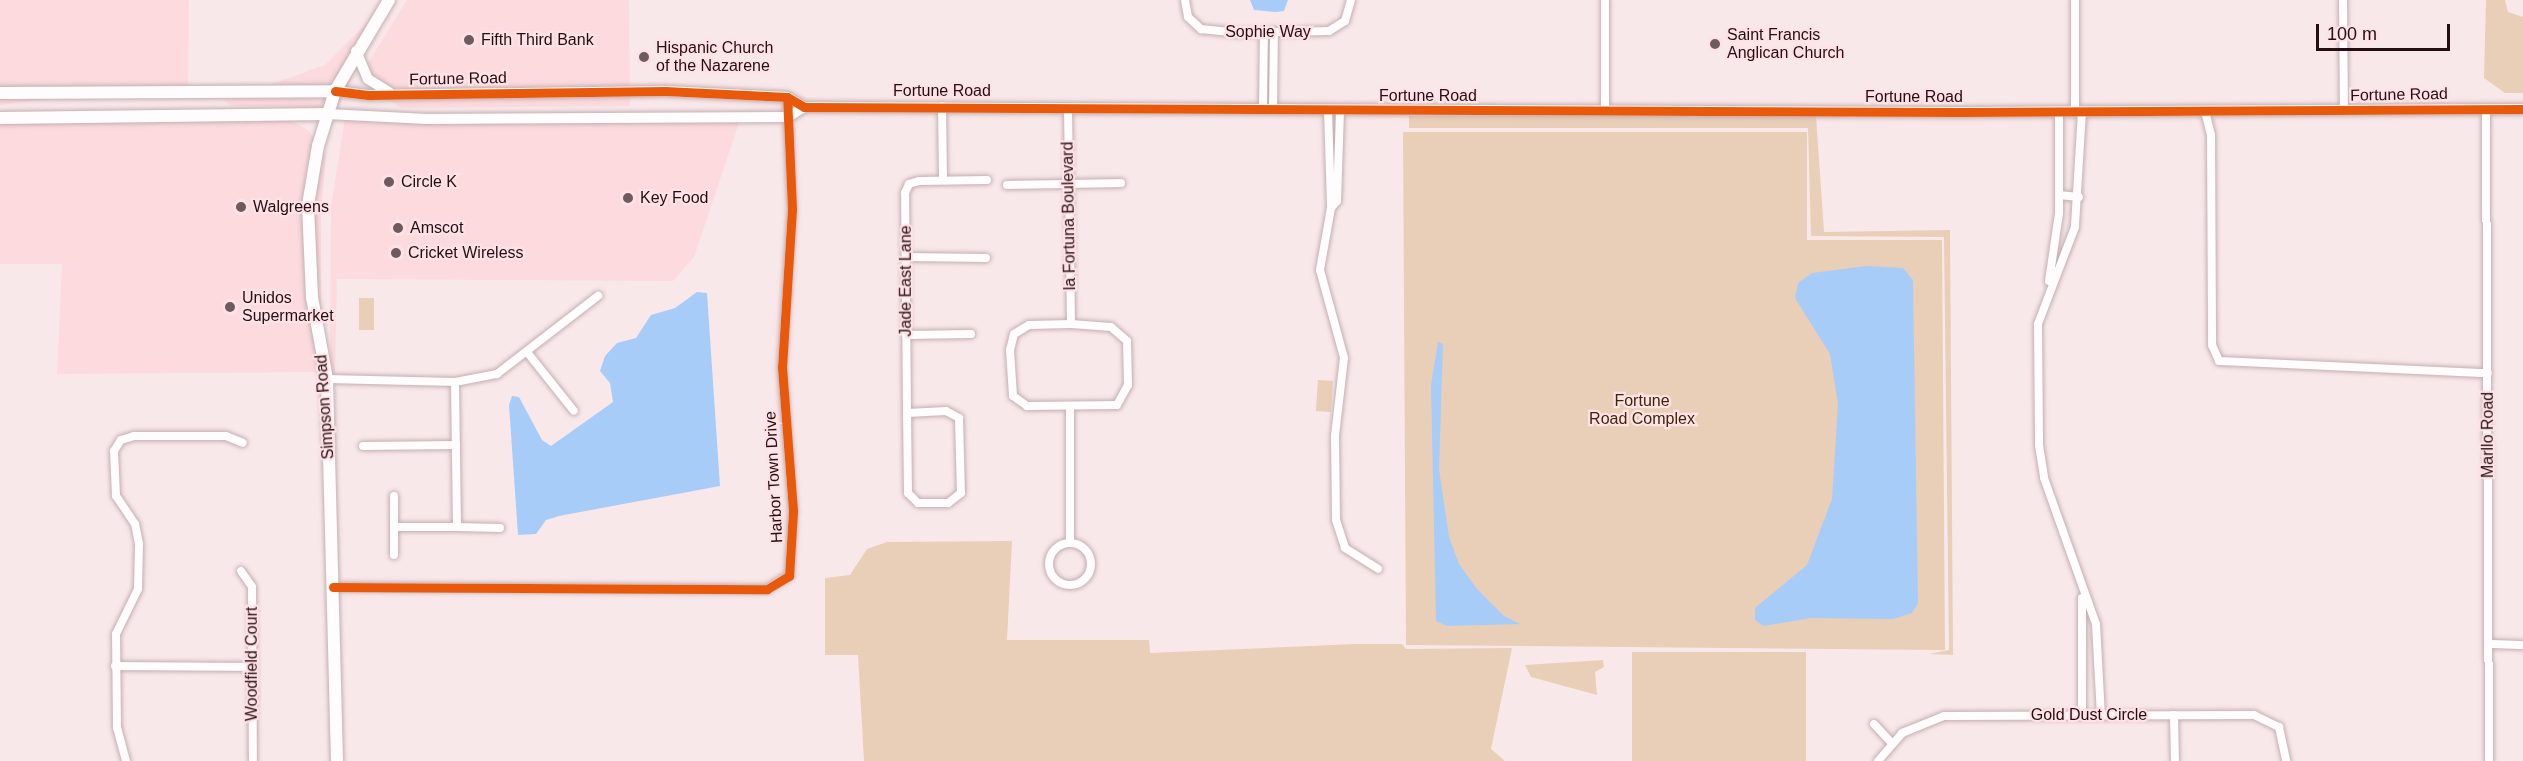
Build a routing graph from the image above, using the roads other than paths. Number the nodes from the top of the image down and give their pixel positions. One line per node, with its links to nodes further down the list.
1 (390, 0): 9 (main road, Simpson Road)
2 (1185, 0): 7 (street, Sophie Way)
3 (1351, 0): 8 (street, Sophie Way)
4 (1605, 0): 22 (street)
5 (2075, 0): 24 (street)
6 (2343, 0): 26 (street)
7 (1264, 33): 8 (street, Sophie Way); 19 (street)
8 (1274, 33): 19 (street)
9 (356, 51): 10 (main road, Simpson Road); 12 (street)
10 (335, 91): 11 (main road, Fortune Road); 12 (street, Fortune Road); 27 (main road, Simpson Road)
11 (0, 93)
12 (394, 94): 13 (street, Fortune Road)
13 (787, 97): 15 (street, Fortune Road); 28 (street, Harbor Town Drive)
14 (942, 106): 15 (street, Fortune Road); 16 (street, Fortune Road); 30 (street)
15 (804, 107): 28 (street)
16 (1068, 108): 19 (street, Fortune Road); 34 (street, la Fortuna Boulevard)
17 (2486, 109): 18 (street, Fortune Road); 26 (street, Fortune Road); 46 (street, Marllo Road)
18 (2523, 109)
19 (1268, 110): 20 (street, Fortune Road)
20 (1328, 110): 21 (street, Fortune Road); 37 (street)
21 (1341, 111): 22 (street, Fortune Road); 37 (street)
22 (1605, 111): 23 (street, Fortune Road)
23 (2060, 111): 24 (street, Fortune Road); 35 (street)
24 (2078, 111): 25 (street, Fortune Road); 36 (street)
25 (2205, 111): 26 (street, Fortune Road); 46 (street)
26 (2344, 111)
27 (327, 114): 28 (street); 29 (main road); 47 (main road, Simpson Road)
28 (788, 117): 63 (street, Harbor Town Drive)
29 (0, 118)
30 (943, 180): 31 (street, Jade East Lane); 38 (street, Jade East Lane)
31 (987, 180)
32 (1121, 183): 34 (street)
33 (1007, 184): 34 (street)
34 (1069, 184): 42 (street, la Fortuna Boulevard)
35 (2059, 195): 36 (street); 40 (street)
36 (2079, 197): 40 (street)
37 (1331, 208): 61 (street)
38 (906, 257): 39 (street); 44 (street, Jade East Lane)
39 (986, 258)
40 (2047, 293): 64 (street)
41 (598, 296): 45 (street)
42 (1071, 324): 49 (street); 49 (street)
43 (971, 334): 44 (street)
44 (906, 335): 51 (street, Jade East Lane)
45 (527, 352): 48 (street); 50 (street)
46 (2488, 373): 65 (street, Marllo Road)
47 (327, 379): 48 (street); 63 (main road, Simpson Road)
48 (455, 382): 53 (street)
49 (1070, 409): 59 (street)
50 (574, 411)
51 (907, 412): 51 (street, Jade East Lane)
52 (243, 443): 67 (street)
53 (456, 445): 54 (street); 57 (street)
54 (363, 446)
55 (394, 496): 56 (street)
56 (394, 527): 57 (street); 60 (street)
57 (457, 527): 58 (street)
58 (500, 528)
59 (1070, 543): 59 (street)
60 (394, 555)
61 (1378, 569)
62 (241, 571): 68 (street, Woodfield Court)
63 (333, 587): 76 (main road, Simpson Road)
64 (2082, 595): 69 (street); 70 (street)
65 (2489, 644): 66 (street); 80 (street, Marllo Road)
66 (2523, 645)
67 (115, 666): 68 (street); 74 (street)
68 (252, 667): 75 (street, Woodfield Court)
69 (2082, 715): 70 (street, Gold Dust Circle); 73 (street, Gold Dust Circle)
70 (2101, 715): 71 (street, Gold Dust Circle)
71 (2174, 715): 78 (street); 79 (street, Gold Dust Circle)
72 (1874, 724): 73 (street)
73 (1891, 742): 77 (street, Gold Dust Circle)
74 (126, 761)
75 (253, 761)
76 (337, 761)
77 (1878, 761)
78 (2175, 761)
79 (2286, 761)
80 (2489, 761)

